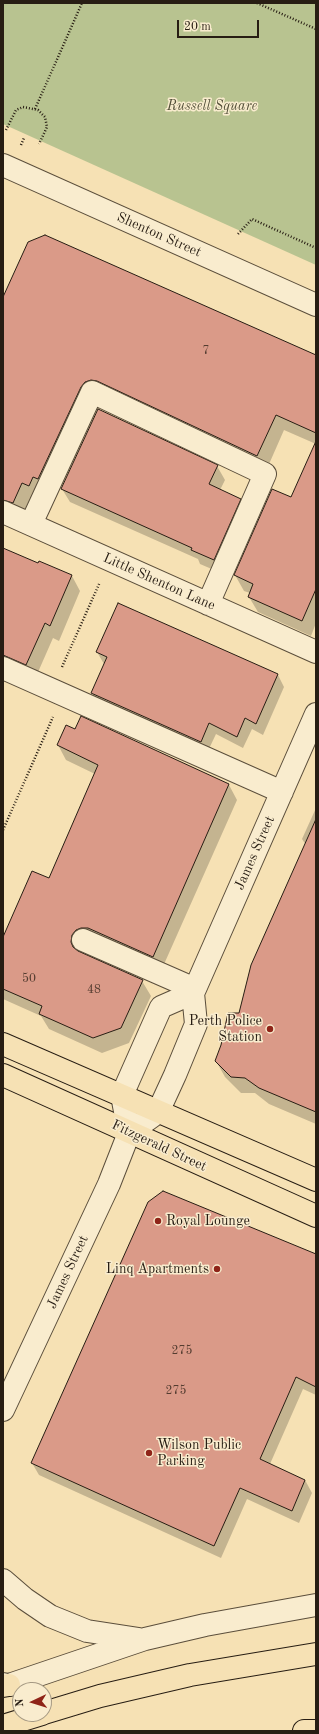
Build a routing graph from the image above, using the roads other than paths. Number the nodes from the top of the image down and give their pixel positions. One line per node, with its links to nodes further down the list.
1 (5, 172): 2 (street, Shenton Street)
2 (316, 305)
3 (3, 512): 4 (street, Little Shenton Lane)
4 (31, 524): 5 (street, Little Shenton Lane); 5 (street)
5 (208, 604): 6 (street, Little Shenton Lane)
6 (316, 652)
7 (3, 668): 9 (street)
8 (316, 714): 9 (street, James Street)
9 (282, 792): 11 (street, James Street)
10 (83, 940): 11 (street)
11 (194, 991): 14 (street); 15 (street, James Street)
12 (3, 1044): 14 (main road)
13 (3, 1075): 16 (main road, Fitzgerald Street)
14 (122, 1095): 15 (main road); 16 (street)
15 (158, 1112): 16 (street); 17 (main road)
16 (129, 1133): 18 (main road, Fitzgerald Street); 19 (street, James Street)
17 (316, 1180)
18 (316, 1216)
19 (3, 1410)
20 (3, 1580): 22 (street)
21 (316, 1605): 22 (street)
22 (145, 1640): 24 (street)
23 (316, 1654): 25 (main road)
24 (5, 1685)
25 (52, 1711)
26 (16, 1722): 27 (main road)
27 (3, 1726)
28 (304, 1731): 29 (main road)
29 (316, 1731)

